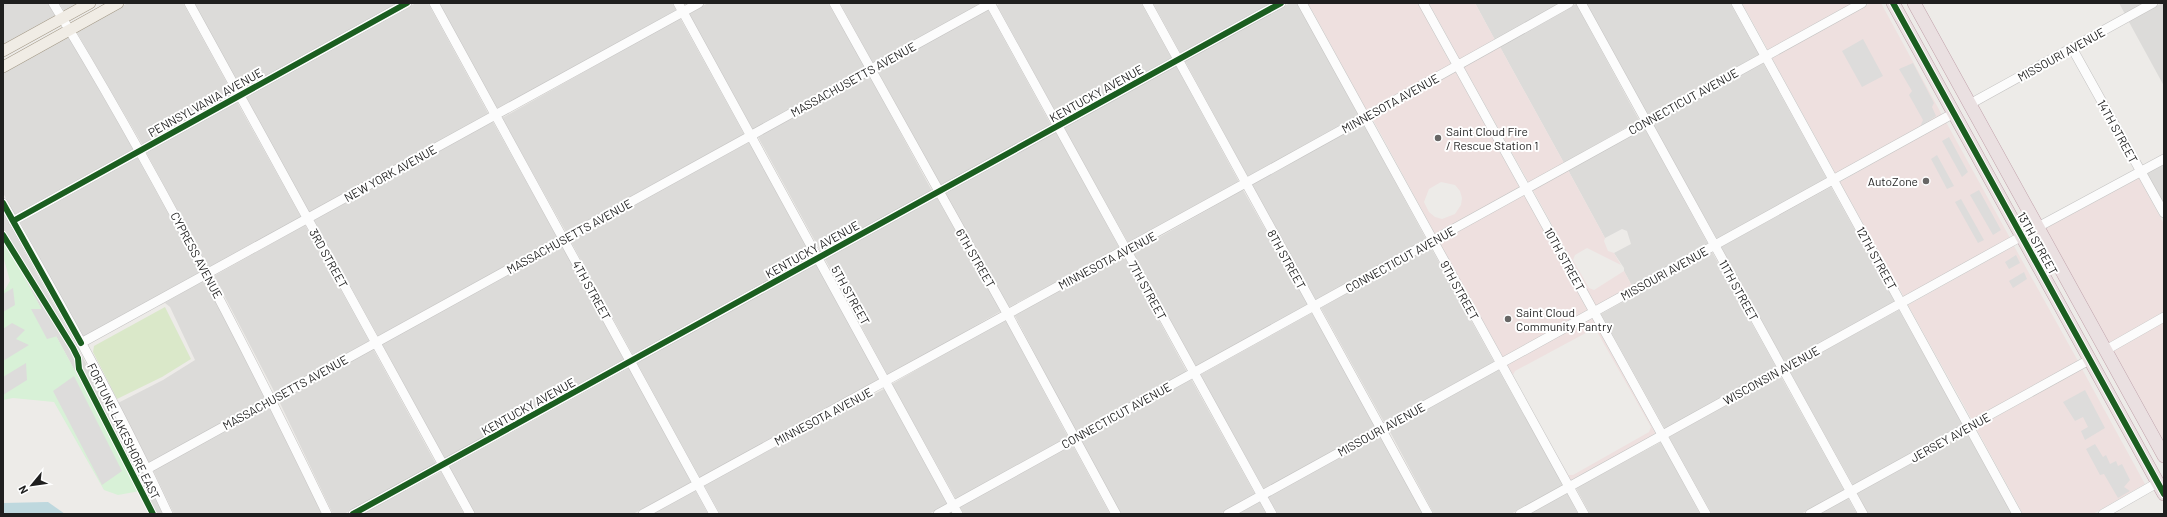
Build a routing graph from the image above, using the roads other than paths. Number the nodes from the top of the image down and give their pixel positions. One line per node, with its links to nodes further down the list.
1 (53, 3): 24 (street, CYPRESS AVENUE)
2 (90, 3): 24 (main road)
3 (118, 3): 25 (main road)
4 (189, 3): 35 (street, 3RD STREET)
5 (407, 3): 35 (street, PENNSYLVANIA AVENUE)
6 (434, 3): 38 (street, 4TH STREET)
7 (678, 3): 23 (street, 5TH STREET)
8 (699, 3): 23 (street, NEW YORK AVENUE)
9 (834, 3): 33 (street, 6TH STREET)
10 (991, 3): 33 (street, MASSACHUSETTS AVENUE); 41 (street, 7TH STREET)
11 (1147, 3): 30 (street, 8TH STREET)
12 (1281, 3): 30 (street, KENTUCKY AVENUE)
13 (1302, 3): 39 (street, 9TH STREET)
14 (1423, 3): 31 (street, 10TH STREET)
15 (1569, 3): 31 (street, MINNESOTA AVENUE)
16 (1581, 3): 40 (street, 11TH STREET)
17 (1736, 3): 29 (street, 12TH STREET)
18 (1862, 3): 29 (street, CONNECTICUT AVENUE)
19 (1893, 3): 34 (highway, 13TH STREET)
20 (1904, 3): 26 (highway)
21 (1914, 3): 26 (highway, 13TH STREET)
22 (2153, 3): 27 (street, MISSOURI AVENUE)
23 (683, 12): 38 (street, NEW YORK AVENUE); 43 (street, 5TH STREET)
24 (63, 18): 25 (street, CYPRESS AVENUE); 28 (main road)
25 (70, 30): 32 (main road); 44 (street, CYPRESS AVENUE)
26 (1938, 48): 36 (highway, 13TH STREET)
27 (2072, 48): 36 (street, MISSOURI AVENUE); 46 (street, 14TH STREET)
28 (3, 51)
29 (1765, 56): 40 (street, CONNECTICUT AVENUE); 47 (street, 12TH STREET)
30 (1178, 60): 41 (street, KENTUCKY AVENUE); 48 (street, 8TH STREET)
31 (1458, 66): 39 (street, MINNESOTA AVENUE); 49 (street, 10TH STREET)
32 (3, 67)
33 (871, 69): 43 (street, MASSACHUSETTS AVENUE); 50 (street, 6TH STREET)
34 (1938, 85): 36 (highway); 37 (highway, 13TH STREET)
35 (239, 96): 44 (street, PENNSYLVANIA AVENUE); 54 (street, 3RD STREET)
36 (1970, 104): 42 (highway, 13TH STREET)
37 (1954, 113): 42 (highway); 47 (street, MISSOURI AVENUE); 52 (highway, 13TH STREET)
38 (495, 116): 54 (street, NEW YORK AVENUE); 58 (street, 4TH STREET)
39 (1365, 117): 48 (street, MINNESOTA AVENUE); 59 (street, 9TH STREET)
40 (1646, 121): 49 (street, CONNECTICUT AVENUE); 60 (street, 11TH STREET)
41 (1058, 126): 50 (street, KENTUCKY AVENUE); 61 (street, 7TH STREET)
42 (1985, 132): 56 (highway, 13TH STREET)
43 (751, 136): 58 (street, MASSACHUSETTS AVENUE); 63 (street, 5TH STREET)
44 (139, 150): 55 (street, PENNSYLVANIA AVENUE); 64 (street, CYPRESS AVENUE)
45 (2164, 159): 46 (street)
46 (2141, 172): 53 (street, 14TH STREET); 56 (street)
47 (1834, 181): 60 (street, MISSOURI AVENUE); 65 (street, 12TH STREET)
48 (1245, 184): 61 (street, MINNESOTA AVENUE); 66 (street, 8TH STREET)
49 (1526, 189): 59 (street, CONNECTICUT AVENUE); 67 (street, 10TH STREET)
50 (939, 192): 63 (street, KENTUCKY AVENUE); 68 (street, 6TH STREET)
51 (3, 203): 55 (street)
52 (2007, 210): 56 (highway); 57 (highway, 13TH STREET)
53 (2164, 213)
54 (307, 219): 64 (street, NEW YORK AVENUE); 70 (street, 3RD STREET)
55 (13, 221): 71 (street)
56 (2038, 227): 62 (highway, 13TH STREET)
57 (2022, 236): 62 (highway); 65 (street, WISCONSIN AVENUE); 73 (highway, 13TH STREET)
58 (564, 238): 70 (street, MASSACHUSETTS AVENUE); 74 (street, 4TH STREET)
59 (1432, 240): 66 (street, CONNECTICUT AVENUE); 75 (street, 9TH STREET)
60 (1714, 245): 67 (street, MISSOURI AVENUE); 76 (street, 11TH STREET)
61 (1127, 250): 68 (street, MINNESOTA AVENUE); 77 (street, 7TH STREET)
62 (2051, 251): 72 (highway, 13TH STREET)
63 (818, 258): 74 (street, KENTUCKY AVENUE); 78 (street, 5TH STREET)
64 (207, 274): 71 (street, NEW YORK AVENUE); 79 (street, CYPRESS AVENUE)
65 (1902, 303): 76 (street, WISCONSIN AVENUE); 80 (street, 12TH STREET)
66 (1314, 307): 77 (street, CONNECTICUT AVENUE); 81 (street, 8TH STREET)
67 (1594, 312): 75 (street, MISSOURI AVENUE); 82 (street, 10TH STREET)
68 (1007, 313): 78 (street, MINNESOTA AVENUE); 83 (street, 6TH STREET)
69 (2164, 317): 72 (street)
70 (376, 342): 79 (street, MASSACHUSETTS AVENUE); 85 (street, 3RD STREET)
71 (81, 343): 86 (street)
72 (2106, 350): 84 (highway, 13TH STREET)
73 (2089, 360): 80 (street, JERSEY AVENUE); 87 (highway, 13TH STREET)
74 (631, 361): 85 (street, KENTUCKY AVENUE); 88 (street, 4TH STREET)
75 (1500, 363): 81 (street, MISSOURI AVENUE); 89 (street, 9TH STREET)
76 (1782, 369): 82 (street, WISCONSIN AVENUE); 90 (street, 11TH STREET)
77 (1194, 373): 83 (street, CONNECTICUT AVENUE); 92 (street, 7TH STREET)
78 (886, 382): 88 (street, MINNESOTA AVENUE); 93 (street, 5TH STREET)
79 (272, 399): 86 (street, MASSACHUSETTS AVENUE); 95 (street, CYPRESS AVENUE)
80 (1969, 426): 90 (street, JERSEY AVENUE); 111 (street, 12TH STREET)
81 (1382, 428): 92 (street, MISSOURI AVENUE); 105 (street, 8TH STREET)
82 (1663, 435): 89 (street, WISCONSIN AVENUE); 108 (street, 10TH STREET)
83 (1074, 438): 93 (street, CONNECTICUT AVENUE); 102 (street, 6TH STREET)
84 (2164, 456)
85 (443, 466): 96 (street, KENTUCKY AVENUE); 97 (street, 3RD STREET)
86 (147, 469): 94 (street)
87 (2161, 481): 91 (highway, 13TH STREET); 112 (street)
88 (697, 484): 98 (street, MINNESOTA AVENUE); 99 (street, 4TH STREET)
89 (1569, 487): 106 (street, WISCONSIN AVENUE); 107 (street, 9TH STREET)
90 (1850, 492): 109 (street, JERSEY AVENUE); 110 (street, 11TH STREET)
91 (2164, 494)
92 (1262, 495): 103 (street, MISSOURI AVENUE); 104 (street, 7TH STREET)
93 (954, 506): 100 (street, CONNECTICUT AVENUE); 101 (street, 5TH STREET)
94 (168, 514)
95 (327, 514)
96 (353, 514)
97 (470, 514)
98 (643, 514)
99 (714, 514)
100 (938, 514)
101 (958, 514)
102 (1116, 514)
103 (1228, 514)
104 (1272, 514)
105 (1428, 514)
106 (1520, 514)
107 (1584, 514)
108 (1706, 514)
109 (1810, 514)
110 (1863, 514)
111 (2017, 514)
112 (2103, 514)

